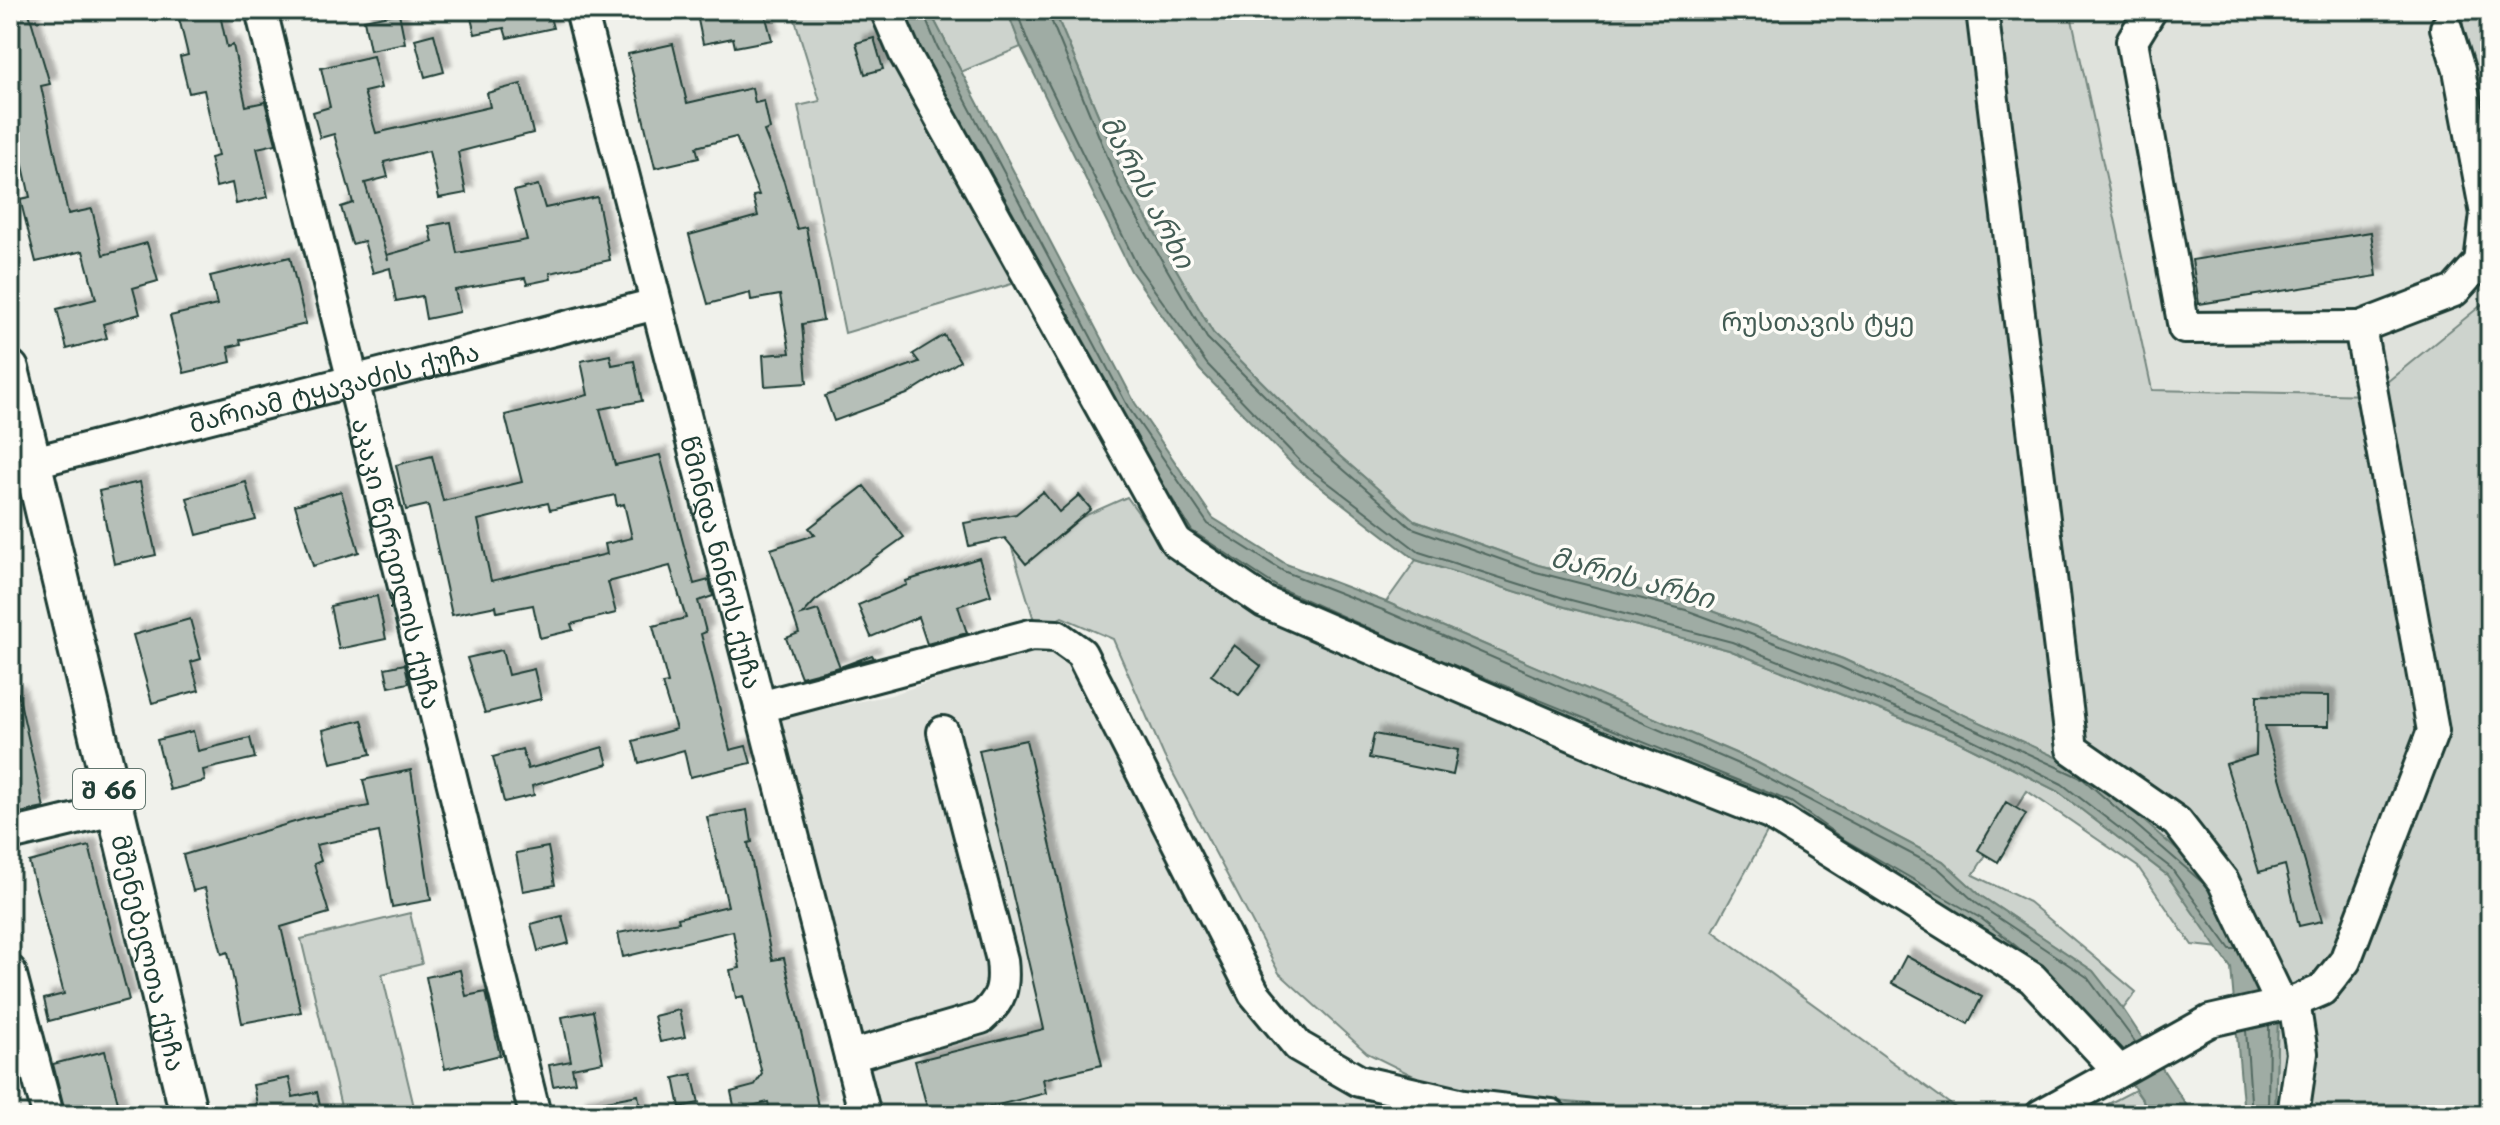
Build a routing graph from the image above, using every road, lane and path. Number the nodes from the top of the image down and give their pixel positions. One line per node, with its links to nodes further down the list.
1 (261, 10): 10 (street, აკაკი წერეთლის ქუჩა)
2 (581, 10): 7 (street, წმინდა ნინოს ქუჩა)
3 (886, 10): 19 (street)
4 (1982, 10): 17 (street)
5 (2151, 10): 8 (street)
6 (2446, 28): 8 (street)
7 (656, 304): 10 (street, მარიამ ტყავაძის ქუჩა); 12 (street, წმინდა ნინოს ქუჩა)
8 (2360, 327): 17 (street)
9 (10, 369): 11 (main road, მშენებელთა ქუჩა / შ 66)
10 (353, 381): 11 (street, მარიამ ტყავაძის ქუჩა); 22 (street, აკაკი წერეთლის ქუჩა)
11 (22, 465): 14 (main road, მშენებელთა ქუჩა / შ 66)
12 (760, 707): 18 (street, წმინდა ნინოს ქუჩა); 24 (street)
13 (943, 732): 18 (street)
14 (114, 810): 15 (street); 21 (main road, მშენებელთა ქუჩა / შ 66)
15 (10, 835)
16 (10, 971): 20 (street)
17 (2285, 1004): 19 (street); 26 (street)
18 (850, 1056): 23 (street, წმინდა ნინოს ქუჩა)
19 (2119, 1071): 25 (street)
20 (48, 1115)
21 (189, 1115)
22 (535, 1115)
23 (865, 1115)
24 (1551, 1115)
25 (2041, 1115)
26 (2293, 1115)

